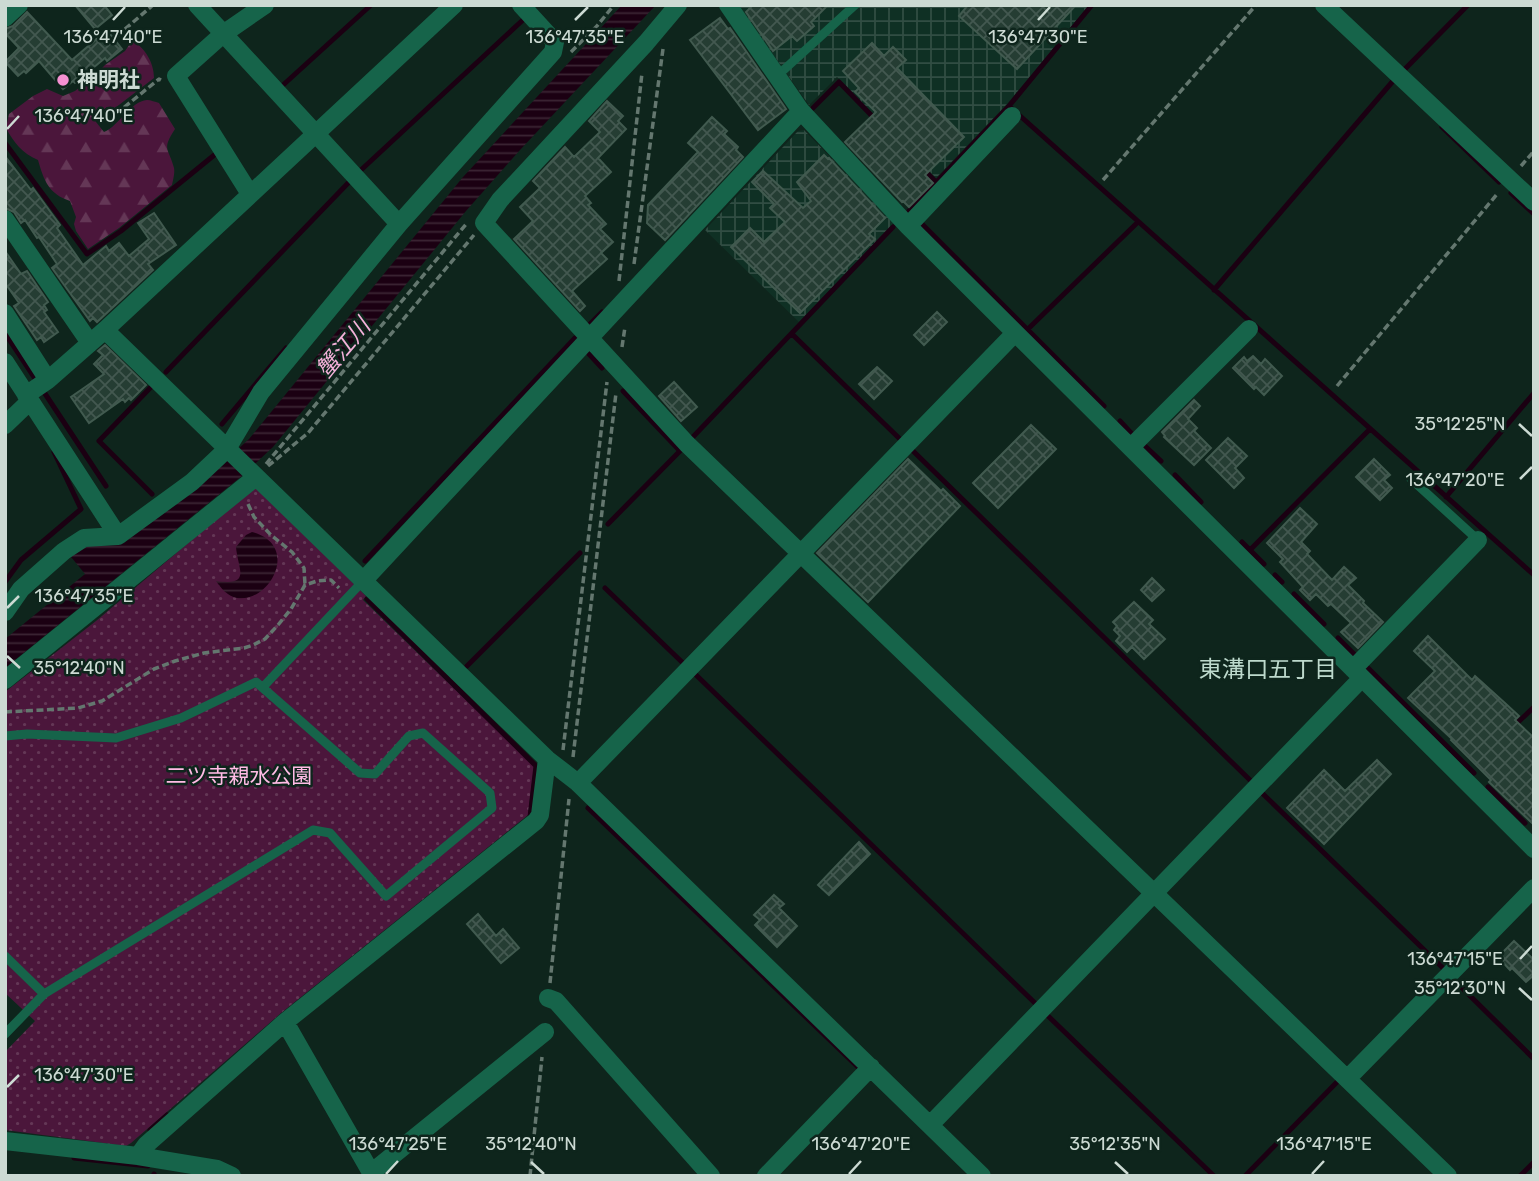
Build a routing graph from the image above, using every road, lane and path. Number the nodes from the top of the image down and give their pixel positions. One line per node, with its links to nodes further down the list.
1 (19, 5): 12 (street)
2 (153, 5): 14 (path)
3 (197, 5): 13 (street)
4 (265, 5): 13 (street)
5 (454, 5): 21 (street)
6 (521, 5): 28 (street)
7 (728, 5): 16 (street)
8 (855, 5): 16 (lane)
9 (1256, 5): 23 (path)
10 (1324, 5): 22 (street)
11 (673, 12): 15 (street); 30 (path)
12 (5, 18)
13 (223, 34): 17 (street); 21 (street)
14 (117, 36)
15 (646, 43): 27 (street); 31 (path)
16 (777, 76): 18 (street)
17 (179, 82): 19 (path); 24 (street)
18 (802, 111): 29 (street); 30 (street)
19 (116, 114)
20 (1012, 116): 29 (street)
21 (314, 134): 24 (street); 28 (street)
22 (1510, 179): 25 (street); 40 (path)
23 (1103, 180)
24 (250, 194): 34 (street)
25 (1534, 202)
26 (5, 219): 37 (street)
27 (477, 221): 36 (street); 45 (path); 45 (path)
28 (399, 224): 44 (street)
29 (908, 226): 35 (street)
30 (629, 296): 31 (street); 39 (path)
31 (615, 311): 36 (street)
32 (5, 313): 41 (street)
33 (1249, 329): 43 (street)
34 (105, 330): 37 (street); 44 (street)
35 (1015, 333): 43 (street); 50 (street)
36 (589, 339): 39 (street); 51 (street)
37 (90, 343): 41 (street)
38 (5, 362): 41 (street)
39 (614, 366): 50 (street); 60 (path); 60 (path)
40 (1337, 386)
41 (36, 390): 42 (street); 48 (street)
42 (5, 425)
43 (1131, 447): 55 (street)
44 (227, 449): 45 (street); 48 (street)
45 (256, 477): 47 (street); 51 (street)
46 (1411, 480): 49 (lane)
47 (241, 489): 52 (path); 56 (street)
48 (118, 536): 54 (street)
49 (1478, 540): 55 (street)
50 (800, 554): 60 (street); 63 (street)
51 (363, 581): 53 (lane); 60 (street)
52 (305, 585): 53 (path); 58 (path)
53 (348, 596): 57 (lane)
54 (5, 612)
55 (1357, 673): 61 (street); 63 (street)
56 (5, 680)
57 (262, 687): 59 (lane); 65 (lane)
58 (5, 712)
59 (5, 736)
60 (564, 772): 66 (path); 67 (street); 70 (street)
61 (1534, 849)
62 (1534, 888): 71 (street)
63 (1154, 893): 71 (street); 72 (street)
64 (5, 956): 65 (lane)
65 (44, 994): 69 (lane)
66 (548, 998): 79 (street)
67 (285, 1023): 74 (street); 75 (street)
68 (545, 1032): 75 (street); 78 (path)
69 (5, 1034)
70 (871, 1067): 72 (street); 76 (street)
71 (1348, 1078): 81 (street)
72 (930, 1125): 80 (street)
73 (5, 1141): 74 (street)
74 (138, 1157): 77 (street)
75 (372, 1174)
76 (769, 1175)
77 (232, 1176)
78 (530, 1176)
79 (712, 1176)
80 (982, 1176)
81 (1448, 1176)

